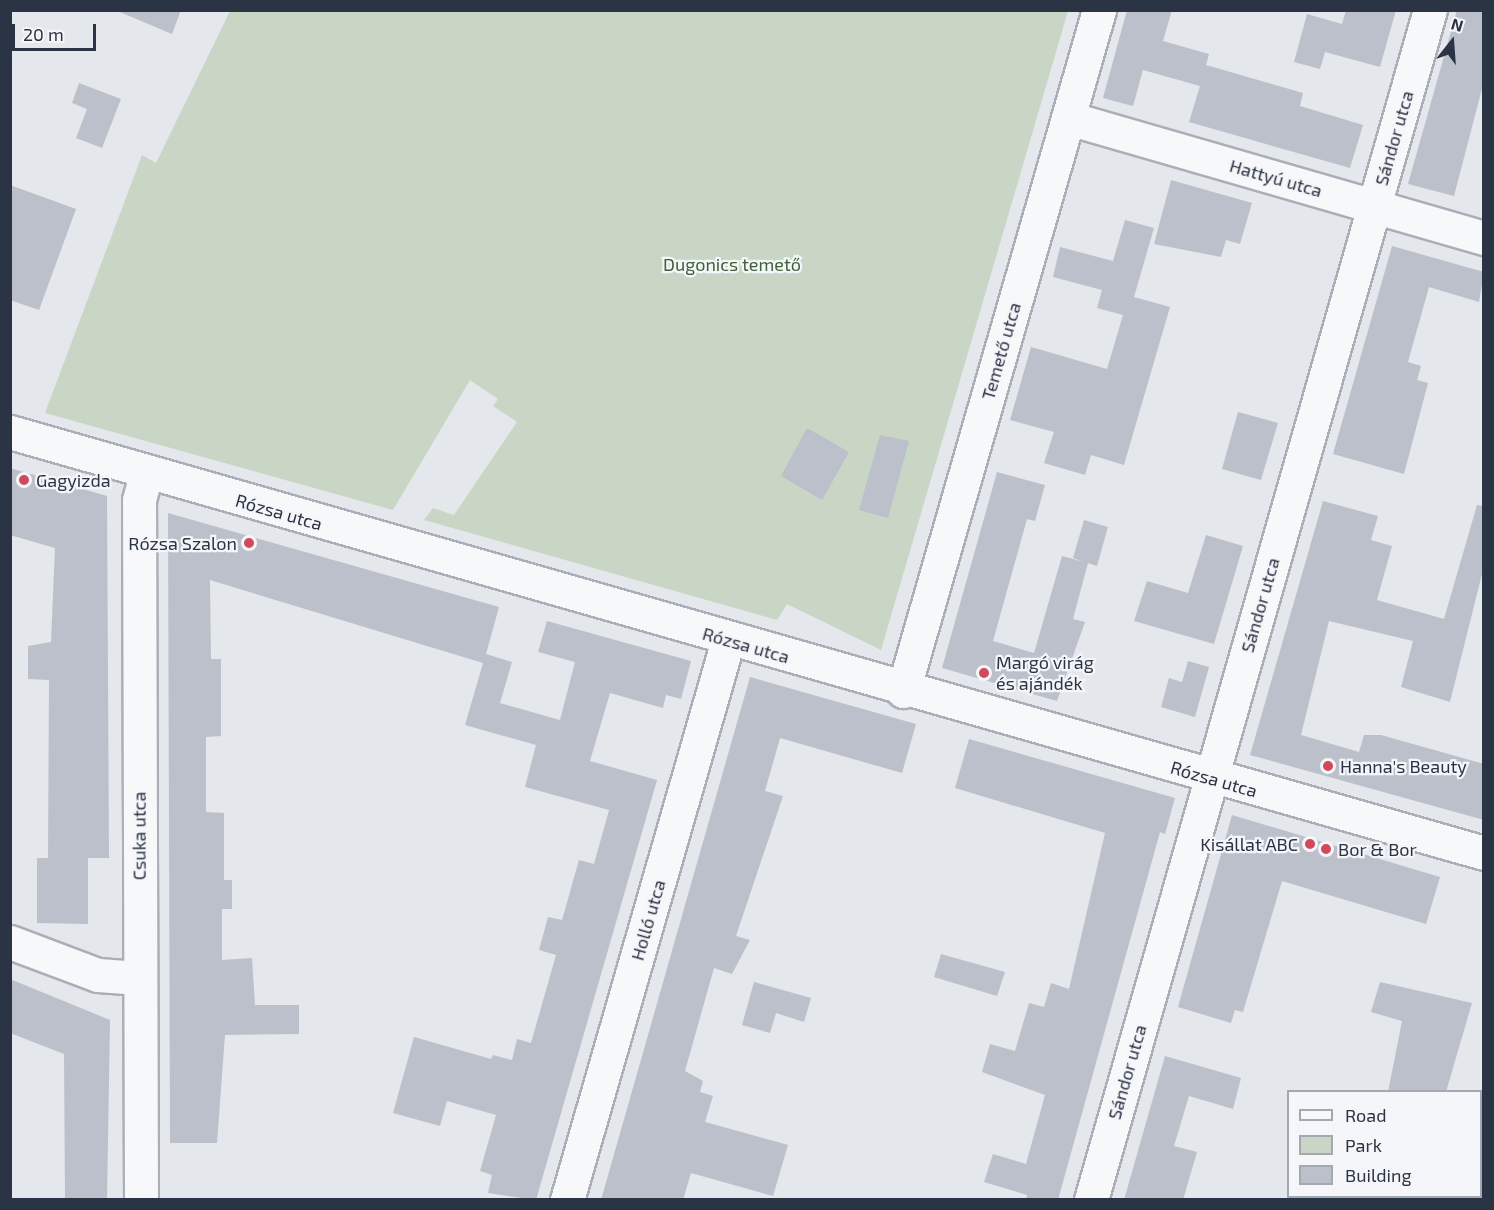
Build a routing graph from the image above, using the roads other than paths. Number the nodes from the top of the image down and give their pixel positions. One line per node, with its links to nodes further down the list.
1 (1099, 10): 3 (street, Temető utca)
2 (1430, 10): 4 (street, Sándor utca)
3 (1068, 118): 4 (street, Hattyú utca); 9 (street, Temető utca)
4 (1374, 206): 5 (street, Hattyú utca); 10 (street, Sándor utca)
5 (1484, 238)
6 (10, 432): 7 (street, Rózsa utca)
7 (146, 474): 8 (street, Rózsa utca); 13 (street, Csuka utca)
8 (728, 640): 9 (street, Rózsa utca); 15 (street, Holló utca)
9 (903, 691): 10 (street, Rózsa utca)
10 (1210, 778): 11 (street, Rózsa utca); 16 (street, Sándor utca)
11 (1484, 853)
12 (10, 942): 13 (street)
13 (139, 978): 14 (street, Csuka utca)
14 (141, 1200)
15 (567, 1200)
16 (1091, 1200)

